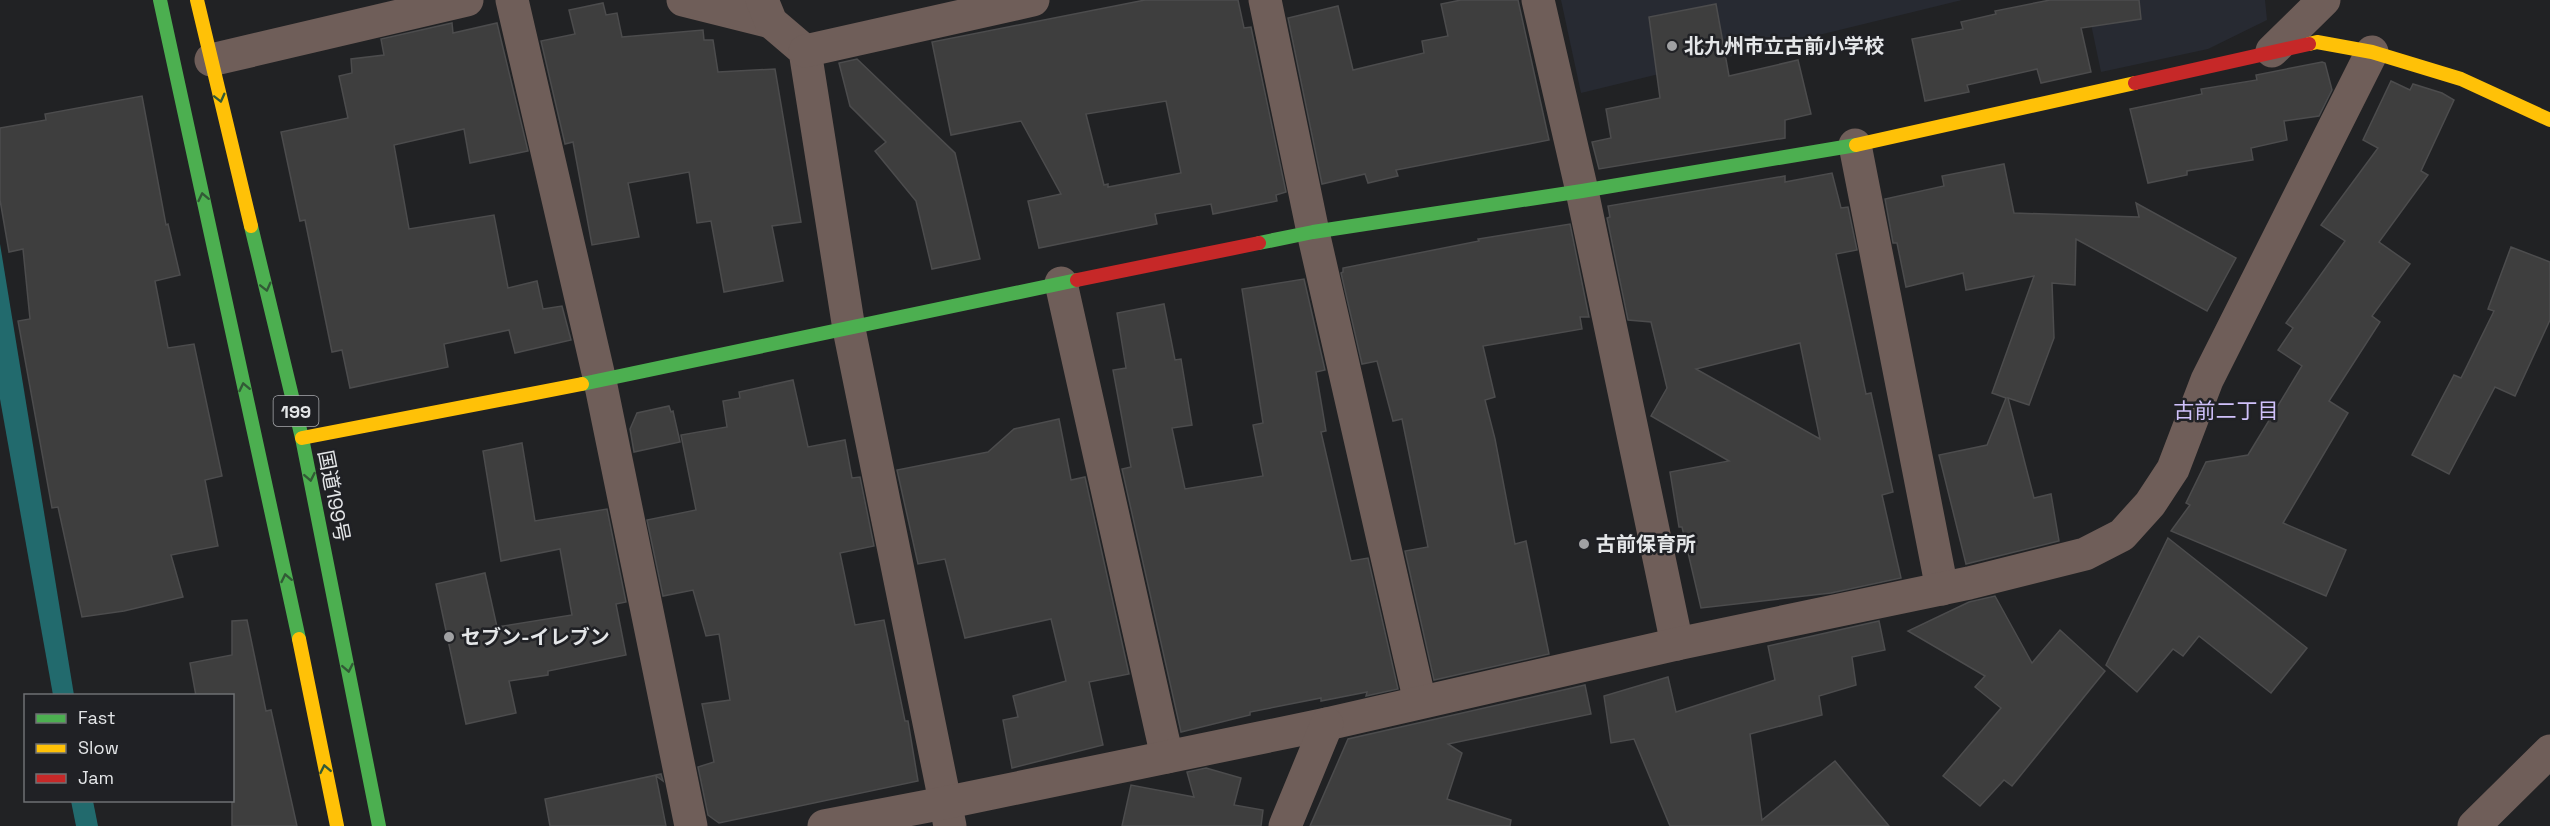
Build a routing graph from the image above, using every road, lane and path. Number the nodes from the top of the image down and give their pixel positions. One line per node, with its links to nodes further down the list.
1 (160, 0): 30 (main road, 199, one-way to 1)
2 (197, 0): 14 (main road, 国道199号 / 199)
3 (467, 0): 14 (street)
4 (512, 0): 21 (street)
5 (683, 0): 10 (street)
6 (1033, 0): 11 (street)
7 (1265, 0): 18 (street)
8 (1538, 0): 17 (street)
9 (2324, 0): 12 (street)
10 (767, 11): 11 (street)
11 (805, 51): 20 (street)
12 (2272, 51): 13 (main road); 16 (main road)
13 (2372, 52): 15 (main road); 23 (street)
14 (211, 60): 22 (main road, 国道199号 / 199, one-way to 22)
15 (2550, 120)
16 (1855, 145): 17 (main road); 23 (street)
17 (1582, 191): 18 (main road); 24 (street)
18 (1313, 232): 19 (main road); 25 (street)
19 (1061, 283): 20 (main road); 28 (street)
20 (849, 329): 21 (main road); 29 (street)
21 (600, 381): 22 (main road); 32 (street)
22 (302, 438): 31 (main road, 国道199号 / 199, one-way to 31)
23 (1942, 589): 24 (street)
24 (1677, 644): 25 (street)
25 (1420, 702): 26 (street)
26 (1327, 724): 28 (street); 34 (street)
27 (2550, 751): 35 (street)
28 (1167, 757): 29 (street)
29 (947, 815): 33 (street)
30 (337, 826)
31 (379, 826)
32 (691, 826)
33 (824, 826)
34 (1285, 826)
35 (2474, 826)

